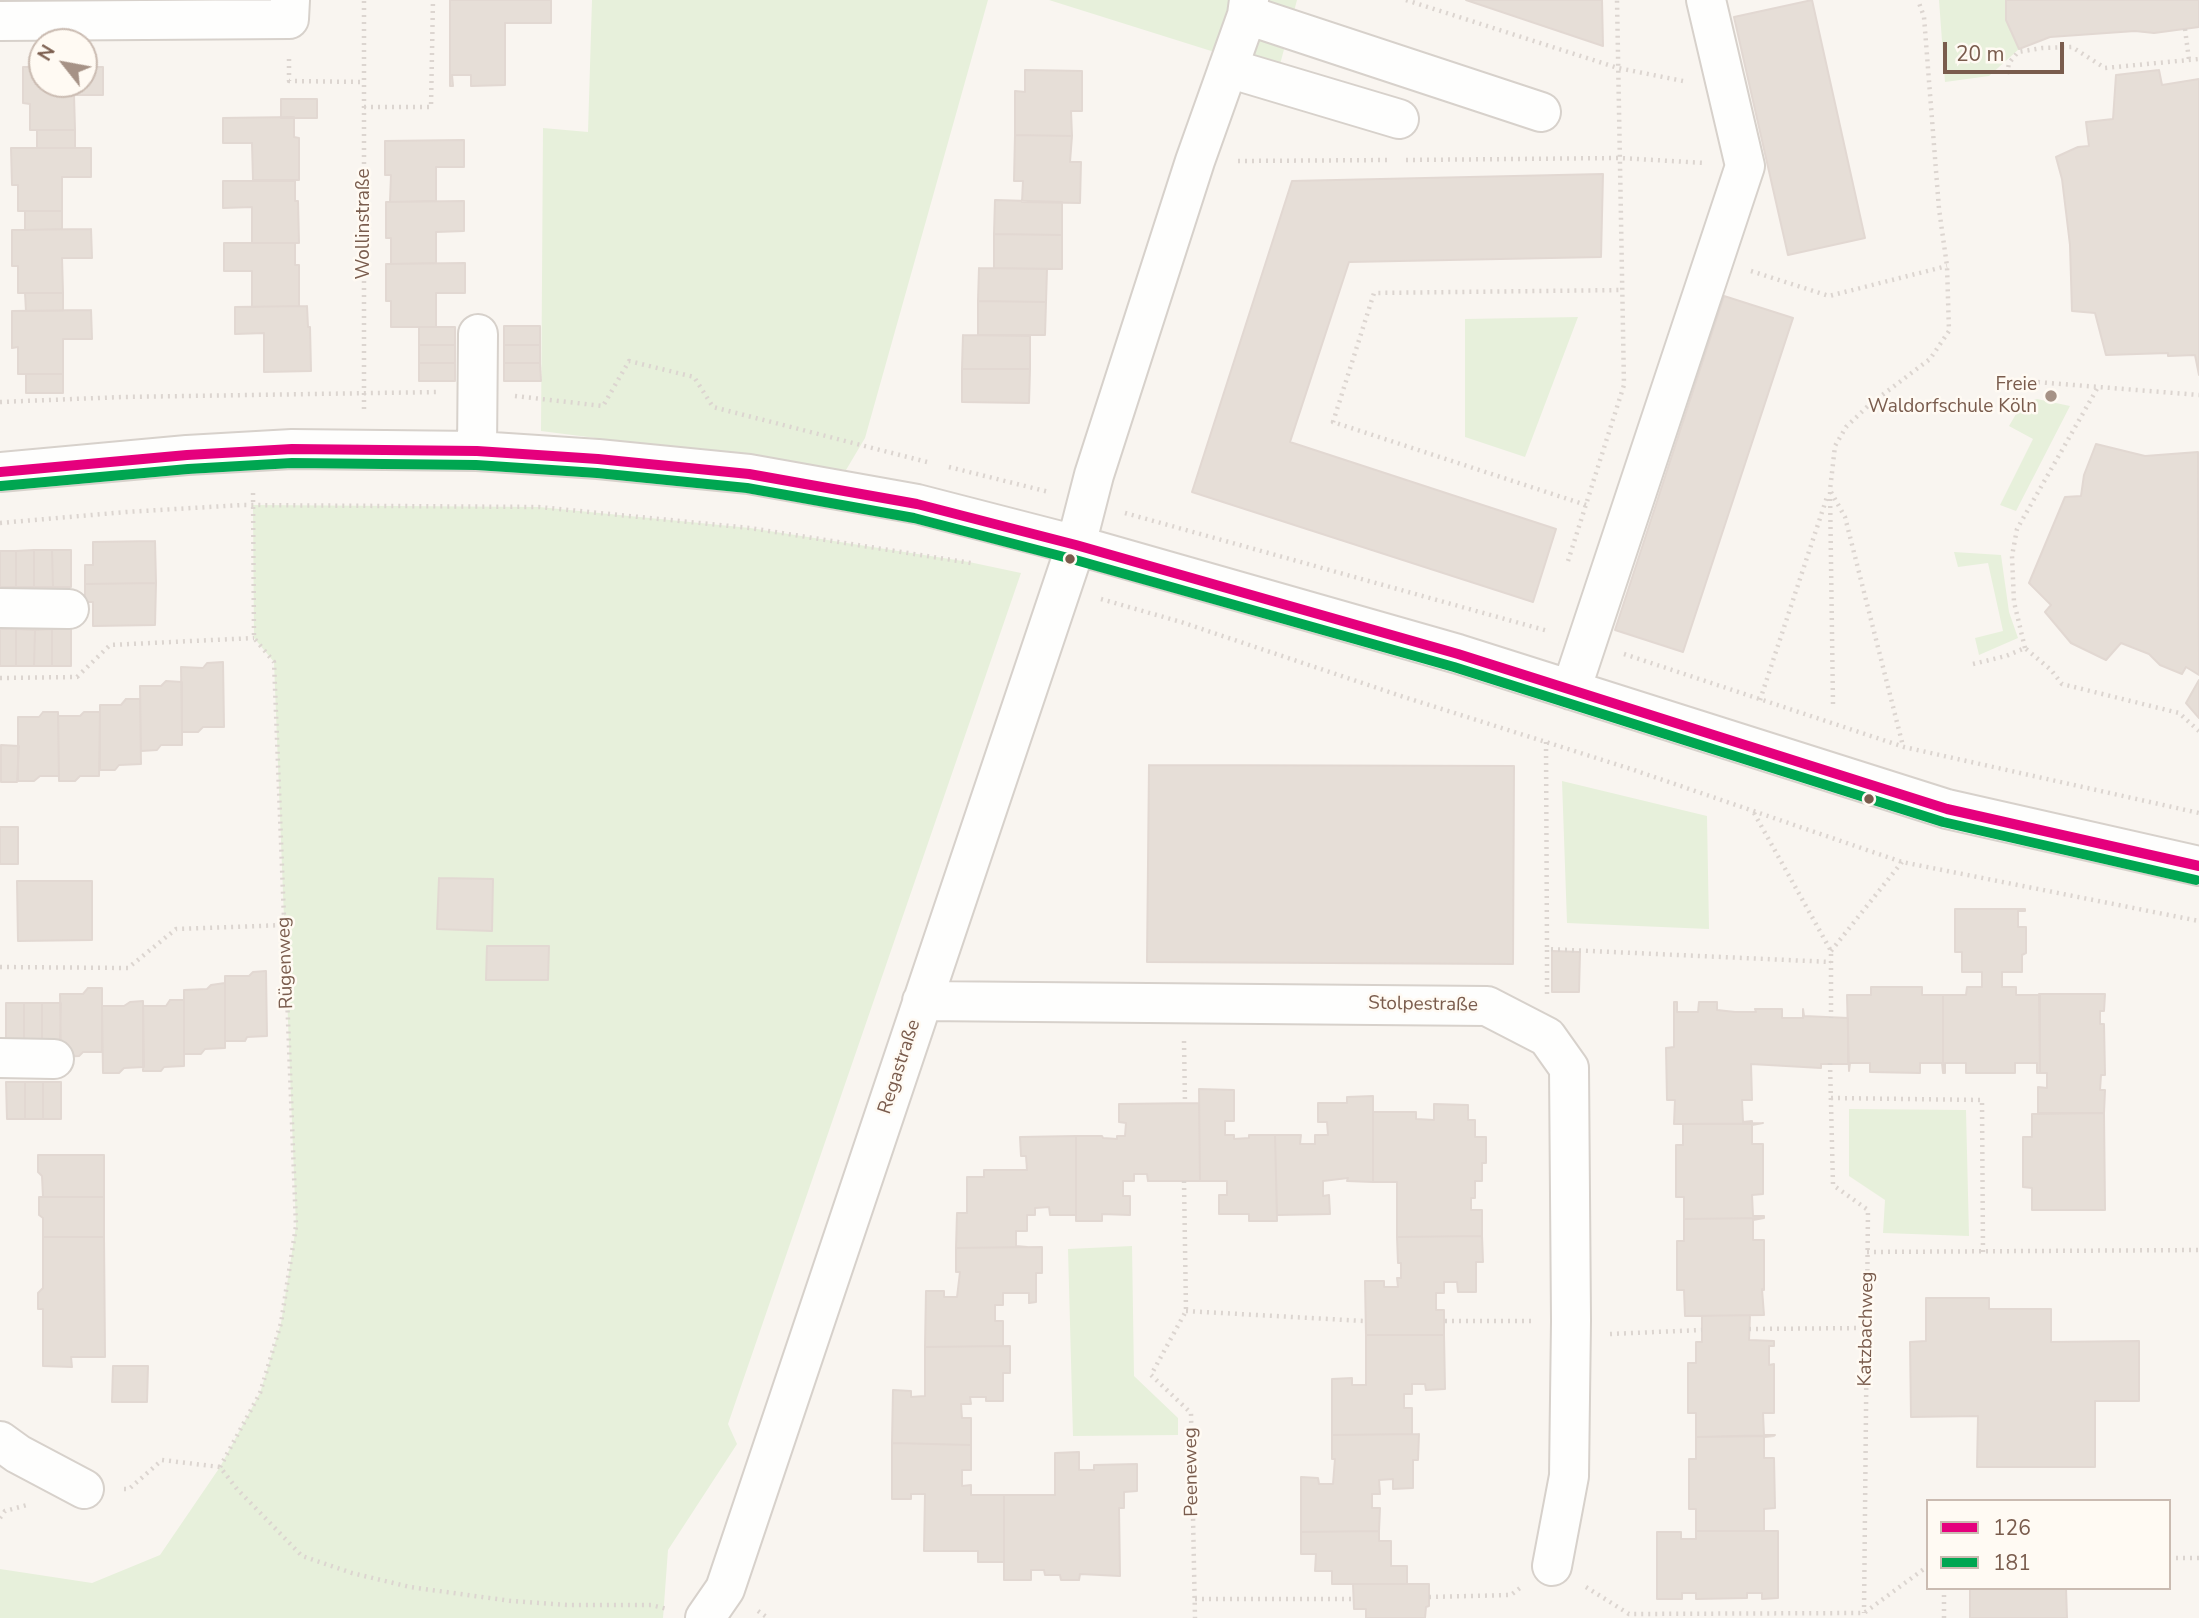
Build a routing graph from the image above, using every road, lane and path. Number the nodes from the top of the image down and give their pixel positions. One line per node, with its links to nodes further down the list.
1 (364, 0): 16 (path, Wollinstraße)
2 (433, 0): 18 (path)
3 (1406, 0): 14 (path)
4 (1617, 0): 14 (path)
5 (1706, 0): 17 (street)
6 (1918, 0): 24 (path)
7 (1248, 7): 13 (street, Regastraße); 19 (street)
8 (289, 9): 9 (street); 16 (path)
9 (0, 21)
10 (2185, 29): 12 (path)
11 (2199, 59): 12 (path)
12 (2189, 60): 15 (path)
13 (1228, 68): 20 (street); 22 (street, Regastraße)
14 (1618, 68): 17 (path); 21 (path)
15 (2007, 74)
16 (364, 82): 18 (path, Wollinstraße)
17 (1729, 90): 23 (street)
18 (364, 107): 31 (path, Wollinstraße)
19 (1541, 112)
20 (1399, 119)
21 (1620, 158): 22 (path); 23 (path); 26 (path)
22 (1195, 162): 36 (street, Regastraße)
23 (1745, 166): 49 (street)
24 (1947, 267): 25 (path); 35 (path)
25 (1796, 285)
26 (1622, 290): 38 (path); 38 (path)
27 (478, 334): 32 (street)
28 (2024, 381): 29 (path)
29 (2098, 387): 30 (path); 50 (path)
30 (2199, 396)
31 (363, 449): 32 (street); 33 (street)
32 (477, 451): 40 (street)
33 (253, 452): 34 (street); 37 (path)
34 (0, 472)
35 (1830, 490): 54 (path); 55 (path); 58 (path)
36 (1087, 502): 40 (street, Regastraße); 47 (path)
37 (253, 505): 39 (path); 41 (path); 48 (path)
38 (1587, 505): 42 (path)
39 (0, 523)
40 (1076, 545): 43 (street, Regastraße); 53 (street)
41 (982, 565)
42 (1566, 568)
43 (1062, 587): 57 (path); 69 (street, Regastraße)
44 (0, 608): 45 (street)
45 (69, 609)
46 (1549, 618): 47 (path)
47 (1545, 630): 49 (path)
48 (254, 638): 52 (path); 64 (path, Rügenweg)
49 (1586, 642): 53 (street); 54 (path)
50 (2025, 648): 51 (path); 56 (path)
51 (1973, 664)
52 (0, 678)
53 (1571, 690): 62 (street)
54 (1760, 700): 58 (path)
55 (1833, 704)
56 (2199, 731)
57 (1546, 742): 59 (path); 65 (path)
58 (1903, 747): 60 (path)
59 (1754, 813): 61 (path); 66 (path)
60 (2199, 813)
61 (1902, 862): 63 (path); 66 (path)
62 (2199, 866)
63 (2199, 921)
64 (285, 925): 68 (path); 90 (path, Rügenweg)
65 (1546, 949): 67 (path); 72 (path)
66 (1831, 951): 67 (path)
67 (1831, 962): 71 (path)
68 (0, 967)
69 (922, 1001): 70 (street, Stolpestraße); 100 (street, Regastraße)
70 (1184, 1002): 72 (street, Stolpestraße); 77 (path)
71 (1831, 1018)
72 (1547, 1037): 85 (street, Stolpestraße)
73 (0, 1058): 74 (street)
74 (54, 1059)
75 (1830, 1063): 76 (path, Katzbachweg)
76 (1831, 1098): 80 (path, Katzbachweg); 81 (path)
77 (1185, 1104)
78 (1184, 1181): 82 (path, Peeneweg)
79 (2199, 1250): 81 (path)
80 (1867, 1252): 81 (path); 86 (path, Katzbachweg)
81 (1983, 1252)
82 (1186, 1311): 83 (path); 98 (path, Peeneweg)
83 (1364, 1321)
84 (1444, 1321): 85 (path)
85 (1571, 1328): 88 (path); 94 (street, Stolpestraße)
86 (1867, 1328): 87 (path); 101 (path, Katzbachweg)
87 (1749, 1329)
88 (1702, 1330)
89 (0, 1441): 91 (street)
90 (220, 1466): 91 (path); 100 (path)
91 (84, 1489)
92 (2171, 1558): 93 (path)
93 (2199, 1558)
94 (1552, 1566): 97 (path); 101 (path)
95 (1926, 1567): 101 (path)
96 (1944, 1590): 103 (path)
97 (1429, 1597)
98 (1195, 1599): 99 (path); 102 (path, Peeneweg)
99 (1354, 1599)
100 (702, 1606)
101 (1864, 1613)
102 (1195, 1618)
103 (1944, 1618)

